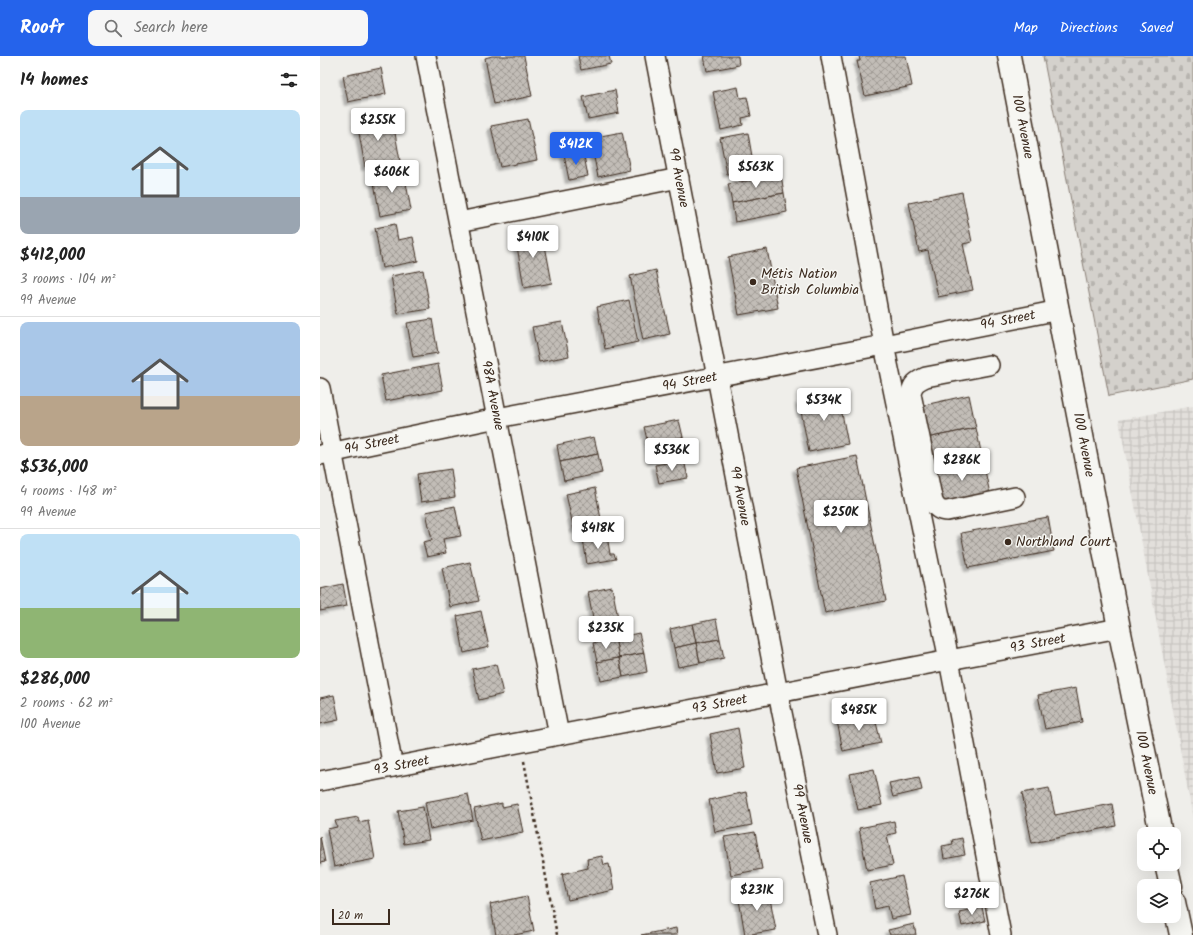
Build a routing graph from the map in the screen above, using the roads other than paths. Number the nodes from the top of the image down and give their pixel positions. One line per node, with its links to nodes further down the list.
1 (426, 56): 6 (street, 98A Avenue)
2 (655, 56): 5 (street, 99 Avenue)
3 (831, 56): 8 (street)
4 (1009, 56): 7 (main road, 100 Avenue)
5 (679, 178): 6 (street); 10 (street, 99 Avenue)
6 (459, 222): 12 (street, 98A Avenue)
7 (1059, 310): 8 (street, 94 Street); 15 (main road, 100 Avenue)
8 (884, 345): 10 (street, 94 Street); 16 (street)
9 (989, 365): 14 (street)
10 (717, 376): 12 (street, 94 Street); 17 (street, 99 Avenue)
11 (320, 388): 13 (street)
12 (497, 418): 13 (street, 94 Street); 18 (street, 98A Avenue)
13 (326, 453): 19 (street)
14 (1015, 497)
15 (1120, 628): 16 (street, 93 Street); 21 (main road, 100 Avenue)
16 (949, 660): 17 (street, 93 Street); 24 (street)
17 (778, 693): 18 (street, 93 Street); 23 (street, 99 Avenue)
18 (559, 735): 19 (street, 93 Street)
19 (393, 767): 20 (street, 93 Street)
20 (320, 782)
21 (1159, 827)
22 (1178, 923): 25 (main road)
23 (827, 935)
24 (1001, 935)
25 (1181, 935)

